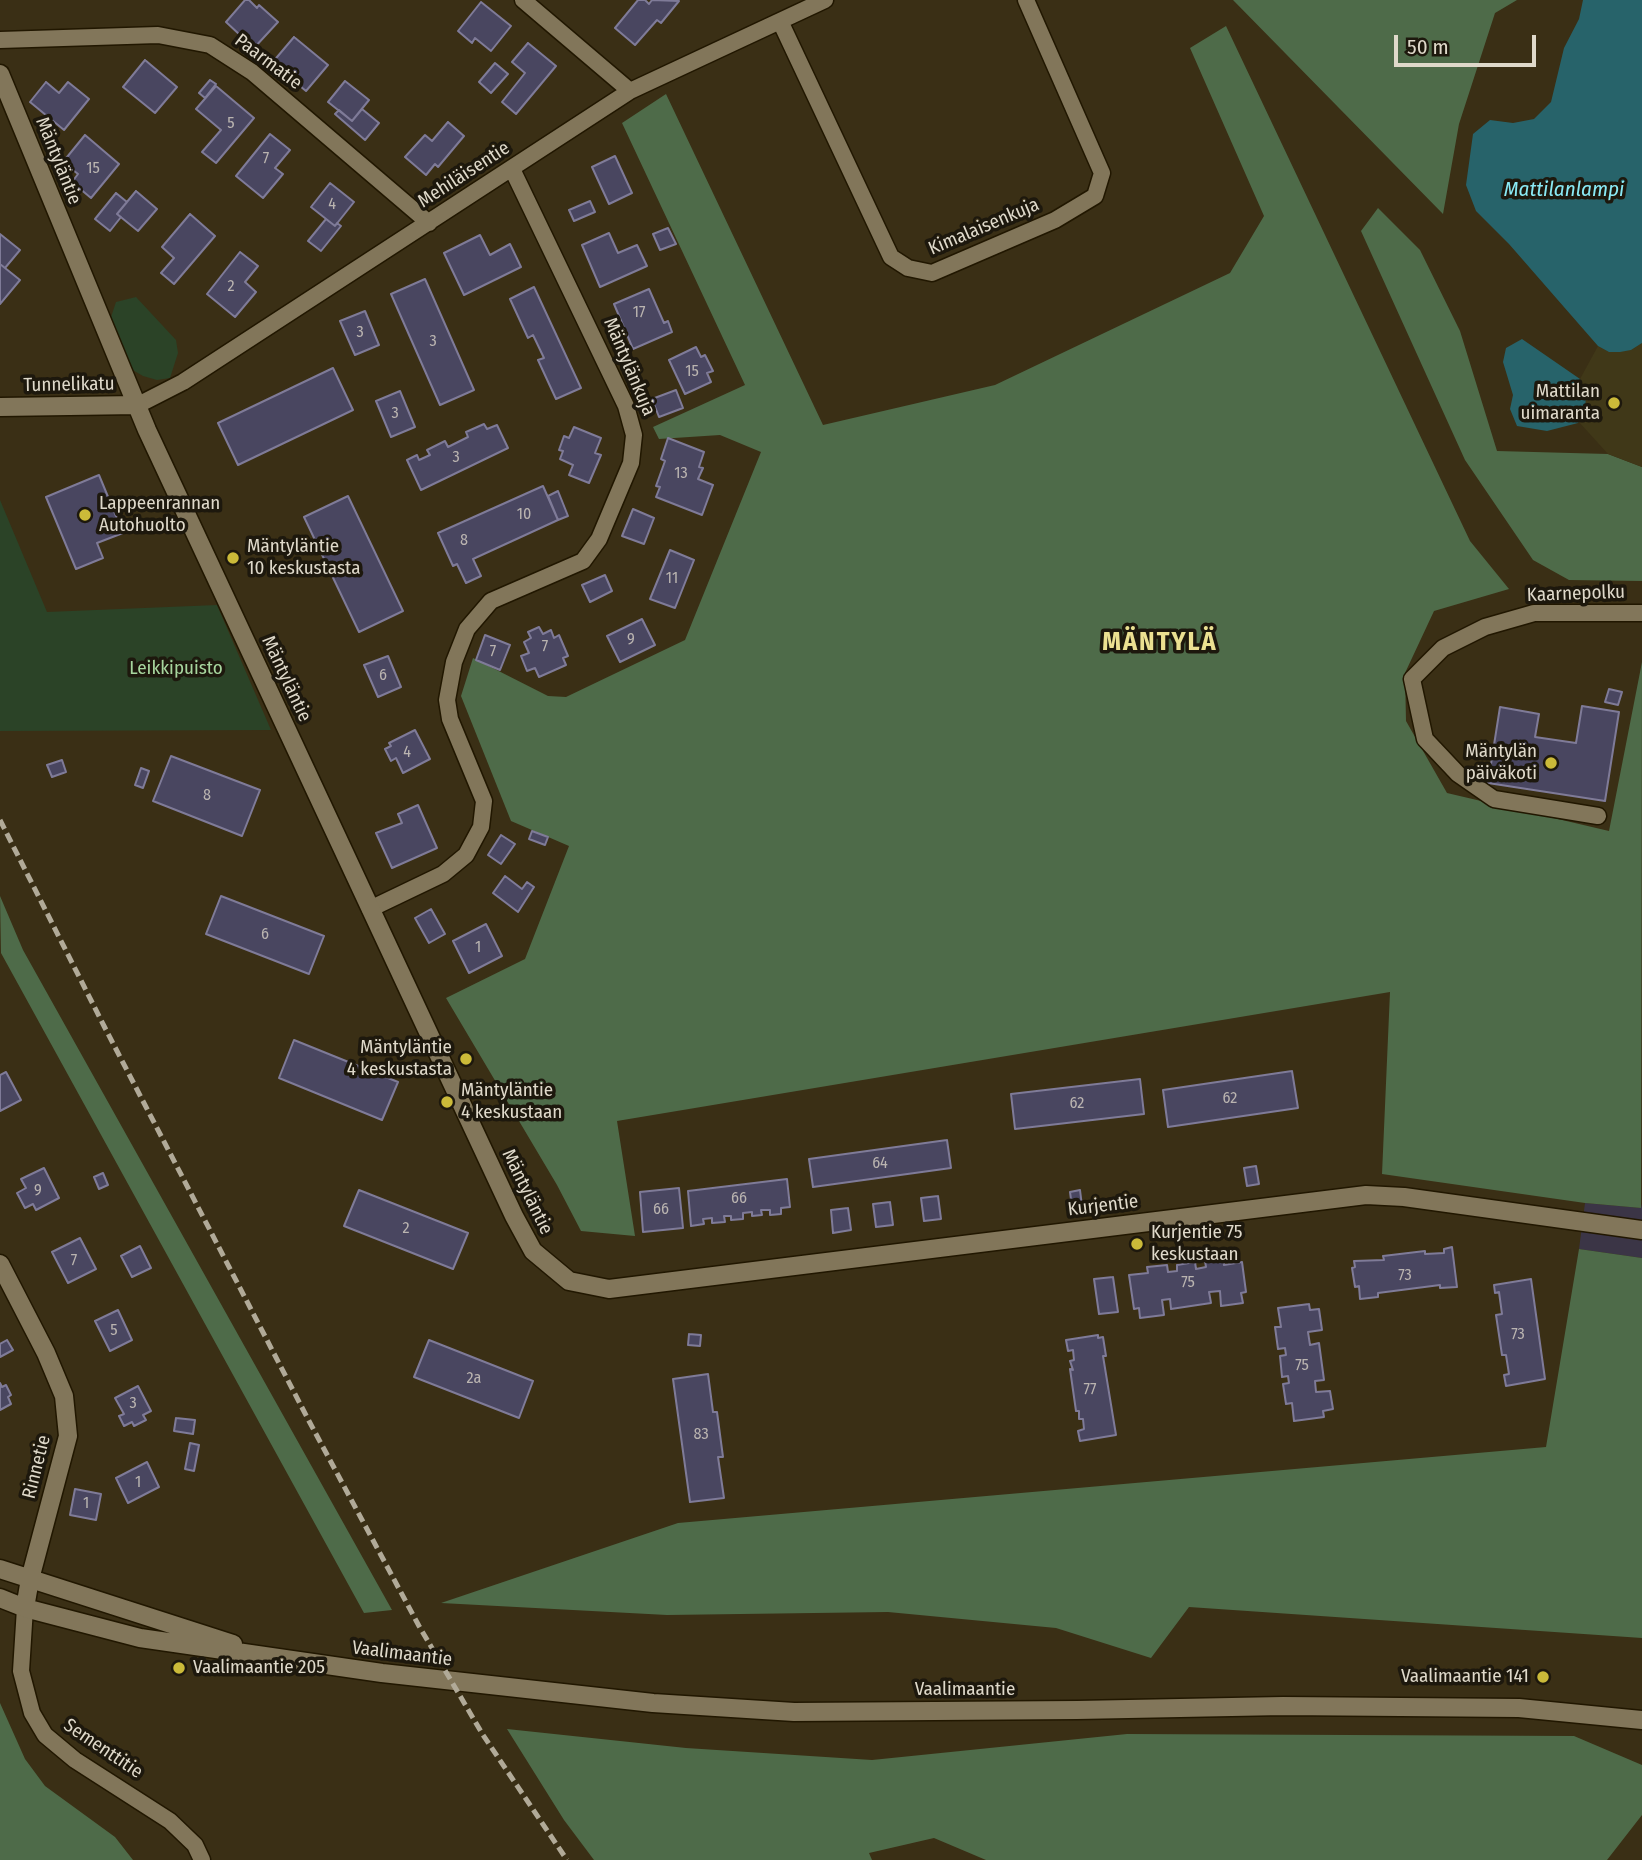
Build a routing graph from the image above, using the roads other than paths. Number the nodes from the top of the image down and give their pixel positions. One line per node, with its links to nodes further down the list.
1 (523, 0): 7 (street)
2 (825, 0): 4 (street, Mehiläisentie)
3 (1026, 0): 4 (street, Kimalaisenkuja)
4 (780, 21): 7 (street, Mehiläisentie)
5 (0, 40): 9 (street, Paarmatie)
6 (0, 74): 10 (street, Mäntyläntie)
7 (630, 91): 8 (street, Mehiläisentie)
8 (512, 169): 9 (street, Mehiläisentie); 14 (street, Mäntylänkuja)
9 (429, 223): 10 (street, Mehiläisentie)
10 (138, 405): 11 (street, Tunnelikatu); 14 (street, Mäntyläntie)
11 (0, 407)
12 (1642, 613): 13 (street, Kaarnepolku)
13 (1598, 816)
14 (370, 909): 17 (street, Mäntyläntie)
15 (1642, 1230): 17 (street, Kurjentie)
16 (0, 1264): 19 (street, Rinnetie)
17 (569, 1281)
18 (0, 1569): 19 (street, Vaalimaantie)
19 (30, 1579): 21 (street, Rinnetie); 22 (street, Vaalimaantie)
20 (0, 1598): 21 (street, Vaalimaantie)
21 (25, 1608): 22 (street, Vaalimaantie); 24 (street, Sementtitie)
22 (289, 1661): 23 (street, Vaalimaantie)
23 (1642, 1720)
24 (202, 1860)

